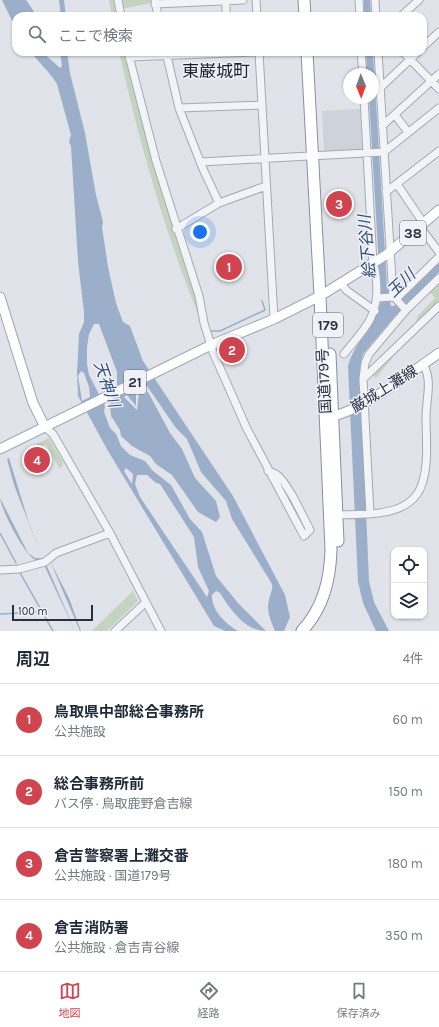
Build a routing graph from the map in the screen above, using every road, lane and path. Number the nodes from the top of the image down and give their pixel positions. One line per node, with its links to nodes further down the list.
1 (118, 0): 11 (street)
2 (243, 0): 9 (street)
3 (256, 0): 14 (street)
4 (304, 0): 15 (highway)
5 (311, 0): 16 (highway)
6 (359, 0): 17 (street)
7 (375, 0): 18 (street)
8 (419, 0): 19 (street)
9 (226, 1): 10 (street); 13 (street)
10 (155, 2): 12 (street)
11 (120, 12)
12 (157, 12)
13 (226, 12)
14 (257, 12)
15 (305, 12)
16 (312, 12)
17 (360, 12)
18 (376, 12)
19 (406, 12)
20 (439, 32): 21 (street)
21 (427, 44)
22 (129, 56): 56 (street)
23 (166, 56): 39 (street)
24 (259, 56): 38 (street)
25 (307, 56): 47 (highway, 国道179号 / 179)
26 (314, 56): 47 (highway, 国道179号 / 179)
27 (361, 56): 32 (street)
28 (378, 56): 35 (street)
29 (406, 56): 31 (street)
30 (414, 56): 31 (street)
31 (410, 60): 34 (street); 35 (street)
32 (362, 68)
33 (439, 74): 34 (street)
34 (432, 81): 36 (street); 41 (street)
35 (380, 88): 42 (street)
36 (439, 89)
37 (364, 104): 46 (street)
38 (261, 105): 39 (street); 48 (street)
39 (179, 108): 49 (street)
40 (439, 108): 43 (street)
41 (395, 116): 42 (street); 43 (street)
42 (382, 126): 45 (street)
43 (408, 132): 45 (street)
44 (439, 151): 50 (street)
45 (382, 152): 46 (street); 52 (street)
46 (368, 153): 47 (street); 60 (street)
47 (316, 154): 48 (street); 63 (highway, 国道179号 / 179)
48 (265, 157): 49 (street); 51 (street)
49 (200, 162): 53 (street)
50 (397, 184): 52 (street); 55 (street)
51 (266, 186): 53 (street); 70 (street)
52 (386, 192): 58 (street)
53 (219, 203): 56 (street)
54 (439, 210): 55 (main road, 38)
55 (422, 226): 57 (street); 58 (main road, 38)
56 (176, 229): 71 (street)
57 (439, 252)
58 (388, 254): 60 (main road, 38); 66 (street)
59 (439, 257): 66 (street)
60 (374, 263): 62 (main road, 38); 65 (street)
61 (439, 278): 68 (street)
62 (341, 283): 63 (main road, 38); 69 (street)
63 (323, 294): 70 (main road, 21); 77 (highway, 国道179号 / 179)
64 (0, 297): 78 (main road)
65 (377, 298): 66 (street); 69 (street)
66 (394, 298): 68 (street)
67 (439, 306): 75 (street)
68 (406, 310): 75 (street)
69 (375, 311): 73 (street)
70 (274, 319): 71 (main road, 21)
71 (210, 346): 78 (main road, 21); 80 (street)
72 (439, 352): 74 (main road, 巌城上灘線)
73 (344, 354)
74 (423, 364): 76 (main road, 巌城上灘線); 81 (street)
75 (363, 379): 76 (street)
76 (364, 403): 77 (main road, 巌城上灘線); 81 (street)
77 (334, 416): 82 (highway, 国道179号 / 179)
78 (45, 427): 79 (main road); 83 (street)
79 (0, 449)
80 (268, 471): 80 (street)
81 (369, 514): 82 (street)
82 (338, 515): 85 (highway, 国道179号 / 179)
83 (110, 532): 84 (street); 86 (street)
84 (0, 570)
85 (329, 592): 89 (highway, 国道179号 / 179); 90 (highway, 国道179号 / 179)
86 (145, 603): 87 (street); 88 (street)
87 (114, 631)
88 (161, 631)
89 (302, 631)
90 (312, 631)

